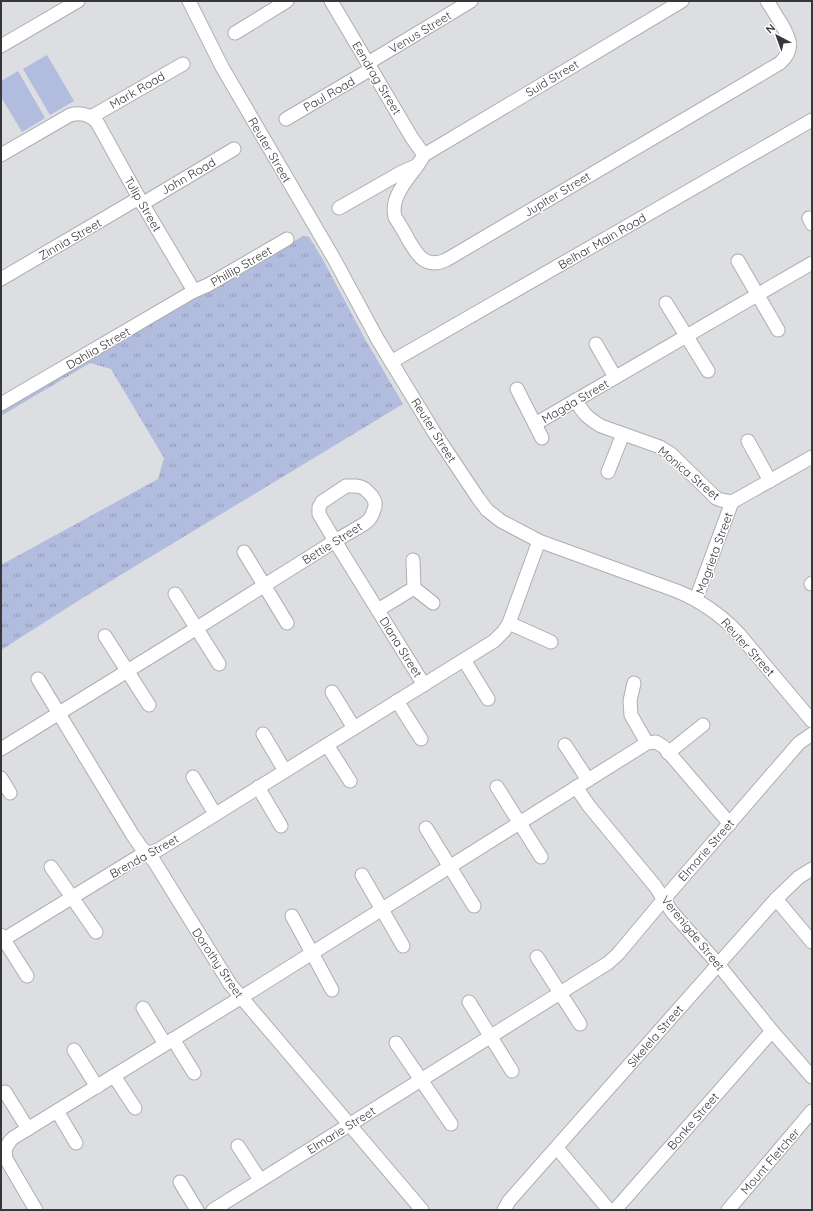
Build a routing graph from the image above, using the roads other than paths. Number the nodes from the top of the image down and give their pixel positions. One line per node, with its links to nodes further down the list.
1 (78, 1): 9 (street)
2 (189, 1): 30 (street, Reuter Street)
3 (287, 1): 8 (street)
4 (331, 1): 11 (street, Eendrag Street)
5 (472, 1): 11 (street, Venus Street)
6 (682, 1): 17 (street, Suid Street)
7 (767, 1): 17 (street, Jupiter Street)
8 (235, 33)
9 (1, 46)
10 (184, 64): 12 (street, Mark Road)
11 (370, 66): 13 (street, Paul Road); 17 (street, Eendrag Street)
12 (91, 117): 16 (street); 18 (street, Tulip Street)
13 (286, 119)
14 (812, 120): 30 (street, Belhar Main Road)
15 (234, 149): 18 (street, John Road)
16 (1, 155)
17 (421, 159): 19 (street, Suid Street)
18 (140, 201): 23 (street, Zinnia Street); 24 (street, Tulip Street)
19 (339, 208)
20 (287, 239): 24 (street, Phillip Street)
21 (738, 261): 25 (street)
22 (812, 263): 25 (street, Magda Street)
23 (1, 280)
24 (194, 291): 35 (street, Dahlia Street)
25 (757, 294): 27 (street); 28 (street, Magda Street)
26 (666, 303): 28 (street)
27 (778, 330)
28 (687, 336): 31 (street); 32 (street, Magda Street)
29 (596, 344): 32 (street, Magda Street)
30 (391, 362): 44 (street, Reuter Street)
31 (708, 371)
32 (615, 377): 34 (street, Magda Street)
33 (517, 389): 36 (street, Magda Street)
34 (576, 400): 36 (street, Magda Street); 37 (street, Monica Street)
35 (1, 404)
36 (535, 424): 38 (street, Magda Street)
37 (623, 434): 41 (street); 43 (street, Monica Street)
38 (542, 438)
39 (748, 441): 42 (street)
40 (812, 457): 42 (street, Magrieta Street)
41 (608, 472)
42 (770, 481): 43 (street, Magrieta Street)
43 (732, 502): 51 (street, Magrieta Street)
44 (539, 540): 51 (street, Reuter Street); 55 (street, Brenda Street)
45 (336, 541): 45 (street, Bettie Street); 48 (street, Bettie Street); 53 (street, Diana Street)
46 (244, 552): 48 (street)
47 (413, 560): 49 (street)
48 (265, 586): 54 (street); 56 (street, Bettie Street)
49 (414, 588): 52 (street); 53 (street, Diana Street)
50 (175, 594): 56 (street)
51 (696, 599): 70 (street, Reuter Street)
52 (433, 603)
53 (378, 610): 64 (street, Diana Street)
54 (287, 622)
55 (509, 623): 58 (street); 59 (street, Brenda Street)
56 (197, 628): 60 (street); 61 (street, Bettie Street)
57 (105, 636): 61 (street)
58 (551, 642)
59 (464, 660): 64 (street, Brenda Street); 66 (street)
60 (219, 664)
61 (128, 671): 68 (street); 69 (street, Bettie Street)
62 (38, 679): 69 (street)
63 (634, 682): 76 (street)
64 (424, 685): 67 (street, Brenda Street)
65 (332, 692): 72 (street)
66 (488, 699)
67 (397, 701): 72 (street, Brenda Street); 75 (street)
68 (149, 705)
69 (59, 714): 79 (street, Bettie Street); 95 (street, Dorothy Street)
70 (812, 721)
71 (703, 725): 80 (street)
72 (354, 728): 77 (street, Brenda Street)
73 (263, 734): 81 (street)
74 (812, 734): 92 (street, Elmarie Street)
75 (421, 739)
76 (647, 743): 80 (street); 84 (street)
77 (327, 745): 81 (street, Brenda Street); 85 (street)
78 (565, 745): 84 (street)
79 (1, 749)
80 (668, 752): 92 (street)
81 (285, 770): 88 (street, Brenda Street)
82 (192, 777): 90 (street)
83 (1, 778): 89 (street)
84 (588, 780): 87 (street)
85 (350, 781)
86 (497, 787): 91 (street)
87 (576, 787): 91 (street); 102 (street, Verenigde Street)
88 (258, 788): 90 (street, Brenda Street); 93 (street)
89 (10, 793)
90 (215, 814): 95 (street, Brenda Street)
91 (520, 823): 96 (street); 98 (street)
92 (730, 824): 102 (street, Elmarie Street)
93 (281, 826)
94 (426, 828): 98 (street)
95 (147, 854): 101 (street, Brenda Street); 117 (street, Dorothy Street)
96 (541, 857)
97 (51, 866): 101 (street)
98 (450, 866): 104 (street); 105 (street)
99 (812, 869): 103 (street, Sikelela Street)
100 (362, 875): 105 (street)
101 (72, 897): 107 (street); 108 (street, Brenda Street)
102 (664, 899): 113 (street, Verenigde Street); 116 (street, Elmarie Street)
103 (776, 899): 109 (street); 113 (street, Sikelela Street)
104 (474, 906)
105 (382, 909): 110 (street); 111 (street)
106 (292, 916): 111 (street)
107 (96, 932)
108 (2, 939): 114 (street, Brenda Street)
109 (812, 942)
110 (403, 946)
111 (312, 953): 115 (street); 117 (street)
112 (537, 957): 116 (street)
113 (718, 964): 121 (street, Verenigde Street); 141 (street, Sikelela Street)
114 (27, 976)
115 (332, 990)
116 (560, 993): 120 (street); 122 (street, Elmarie Street)
117 (241, 998): 123 (street); 137 (street, Dorothy Street)
118 (469, 1002): 122 (street)
119 (143, 1008): 123 (street)
120 (580, 1024)
121 (772, 1031): 129 (street, Verenigde Street); 151 (street, Bonke Street)
122 (491, 1036): 126 (street); 130 (street, Elmarie Street)
123 (169, 1042): 127 (street); 128 (street)
124 (396, 1043): 130 (street)
125 (74, 1050): 131 (street)
126 (512, 1071)
127 (194, 1073)
128 (114, 1076): 131 (street); 133 (street)
129 (812, 1078)
130 (421, 1080): 136 (street); 137 (street, Elmarie Street)
131 (97, 1087): 134 (street)
132 (5, 1092): 138 (street)
133 (135, 1108)
134 (56, 1111): 138 (street); 139 (street)
135 (812, 1111): 152 (street, Mount Fletcher)
136 (451, 1124)
137 (349, 1125): 143 (street, Elmarie Street); 148 (street, Dorothy Street)
138 (28, 1129): 142 (street)
139 (76, 1143)
140 (238, 1146): 143 (street)
141 (557, 1148): 149 (street, Sikelela Street); 150 (street)
142 (3, 1149): 145 (street)
143 (260, 1180): 147 (street, Elmarie Street)
144 (180, 1182): 146 (street)
145 (35, 1210)
146 (197, 1210)
147 (213, 1210)
148 (422, 1210)
149 (504, 1210)
150 (609, 1210)
151 (615, 1210)
152 (728, 1210)

